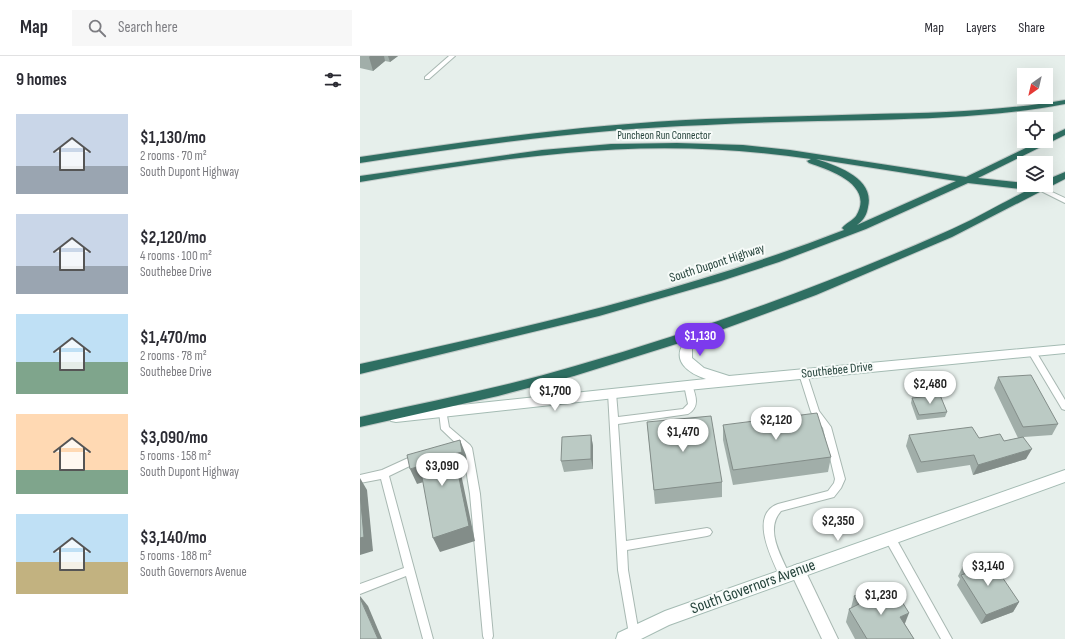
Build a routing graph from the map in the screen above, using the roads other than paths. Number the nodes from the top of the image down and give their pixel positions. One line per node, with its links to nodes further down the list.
1 (452, 56): 2 (lane)
2 (427, 78)
3 (1065, 102): 6 (highway, Puncheon Run Connector)
4 (1065, 132): 9 (highway, South Dupont Highway)
5 (766, 150): 8 (highway, Puncheon Run Connector); 9 (highway, Puncheon Run Connector); 15 (highway)
6 (360, 160)
7 (1065, 175): 10 (highway)
8 (360, 179)
9 (968, 180): 11 (highway, Puncheon Run Connector); 15 (highway, South Dupont Highway)
10 (1053, 181)
11 (1017, 184)
12 (1031, 192): 16 (highway)
13 (1052, 192): 14 (lane)
14 (1065, 201)
15 (834, 238): 19 (highway, South Dupont Highway)
16 (717, 327): 21 (street); 26 (highway)
17 (1065, 348): 18 (street, Southebee Drive)
18 (1032, 352): 20 (street, Southebee Drive); 24 (lane)
19 (360, 369)
20 (803, 374): 21 (street, Southebee Drive); 37 (lane)
21 (729, 381): 22 (street, Southebee Drive)
22 (688, 385): 23 (street, Southebee Drive); 27 (lane)
23 (612, 394): 25 (street, Southebee Drive); 27 (lane)
24 (1065, 407)
25 (444, 412): 26 (street, Southebee Drive); 40 (lane)
26 (379, 419): 28 (highway)
27 (614, 421): 35 (lane)
28 (360, 422)
29 (424, 455): 30 (lane)
30 (384, 474): 32 (lane); 36 (lane)
31 (1065, 476): 34 (street, South Governors Avenue)
32 (360, 479)
33 (707, 532): 35 (lane)
34 (890, 538): 37 (street, South Governors Avenue); 43 (lane)
35 (621, 546): 39 (lane)
36 (410, 570): 38 (lane); 41 (lane)
37 (792, 573): 39 (street, South Governors Avenue); 42 (street)
38 (360, 589)
39 (629, 636)
40 (486, 638)
41 (428, 639)
42 (830, 639)
43 (947, 639)

